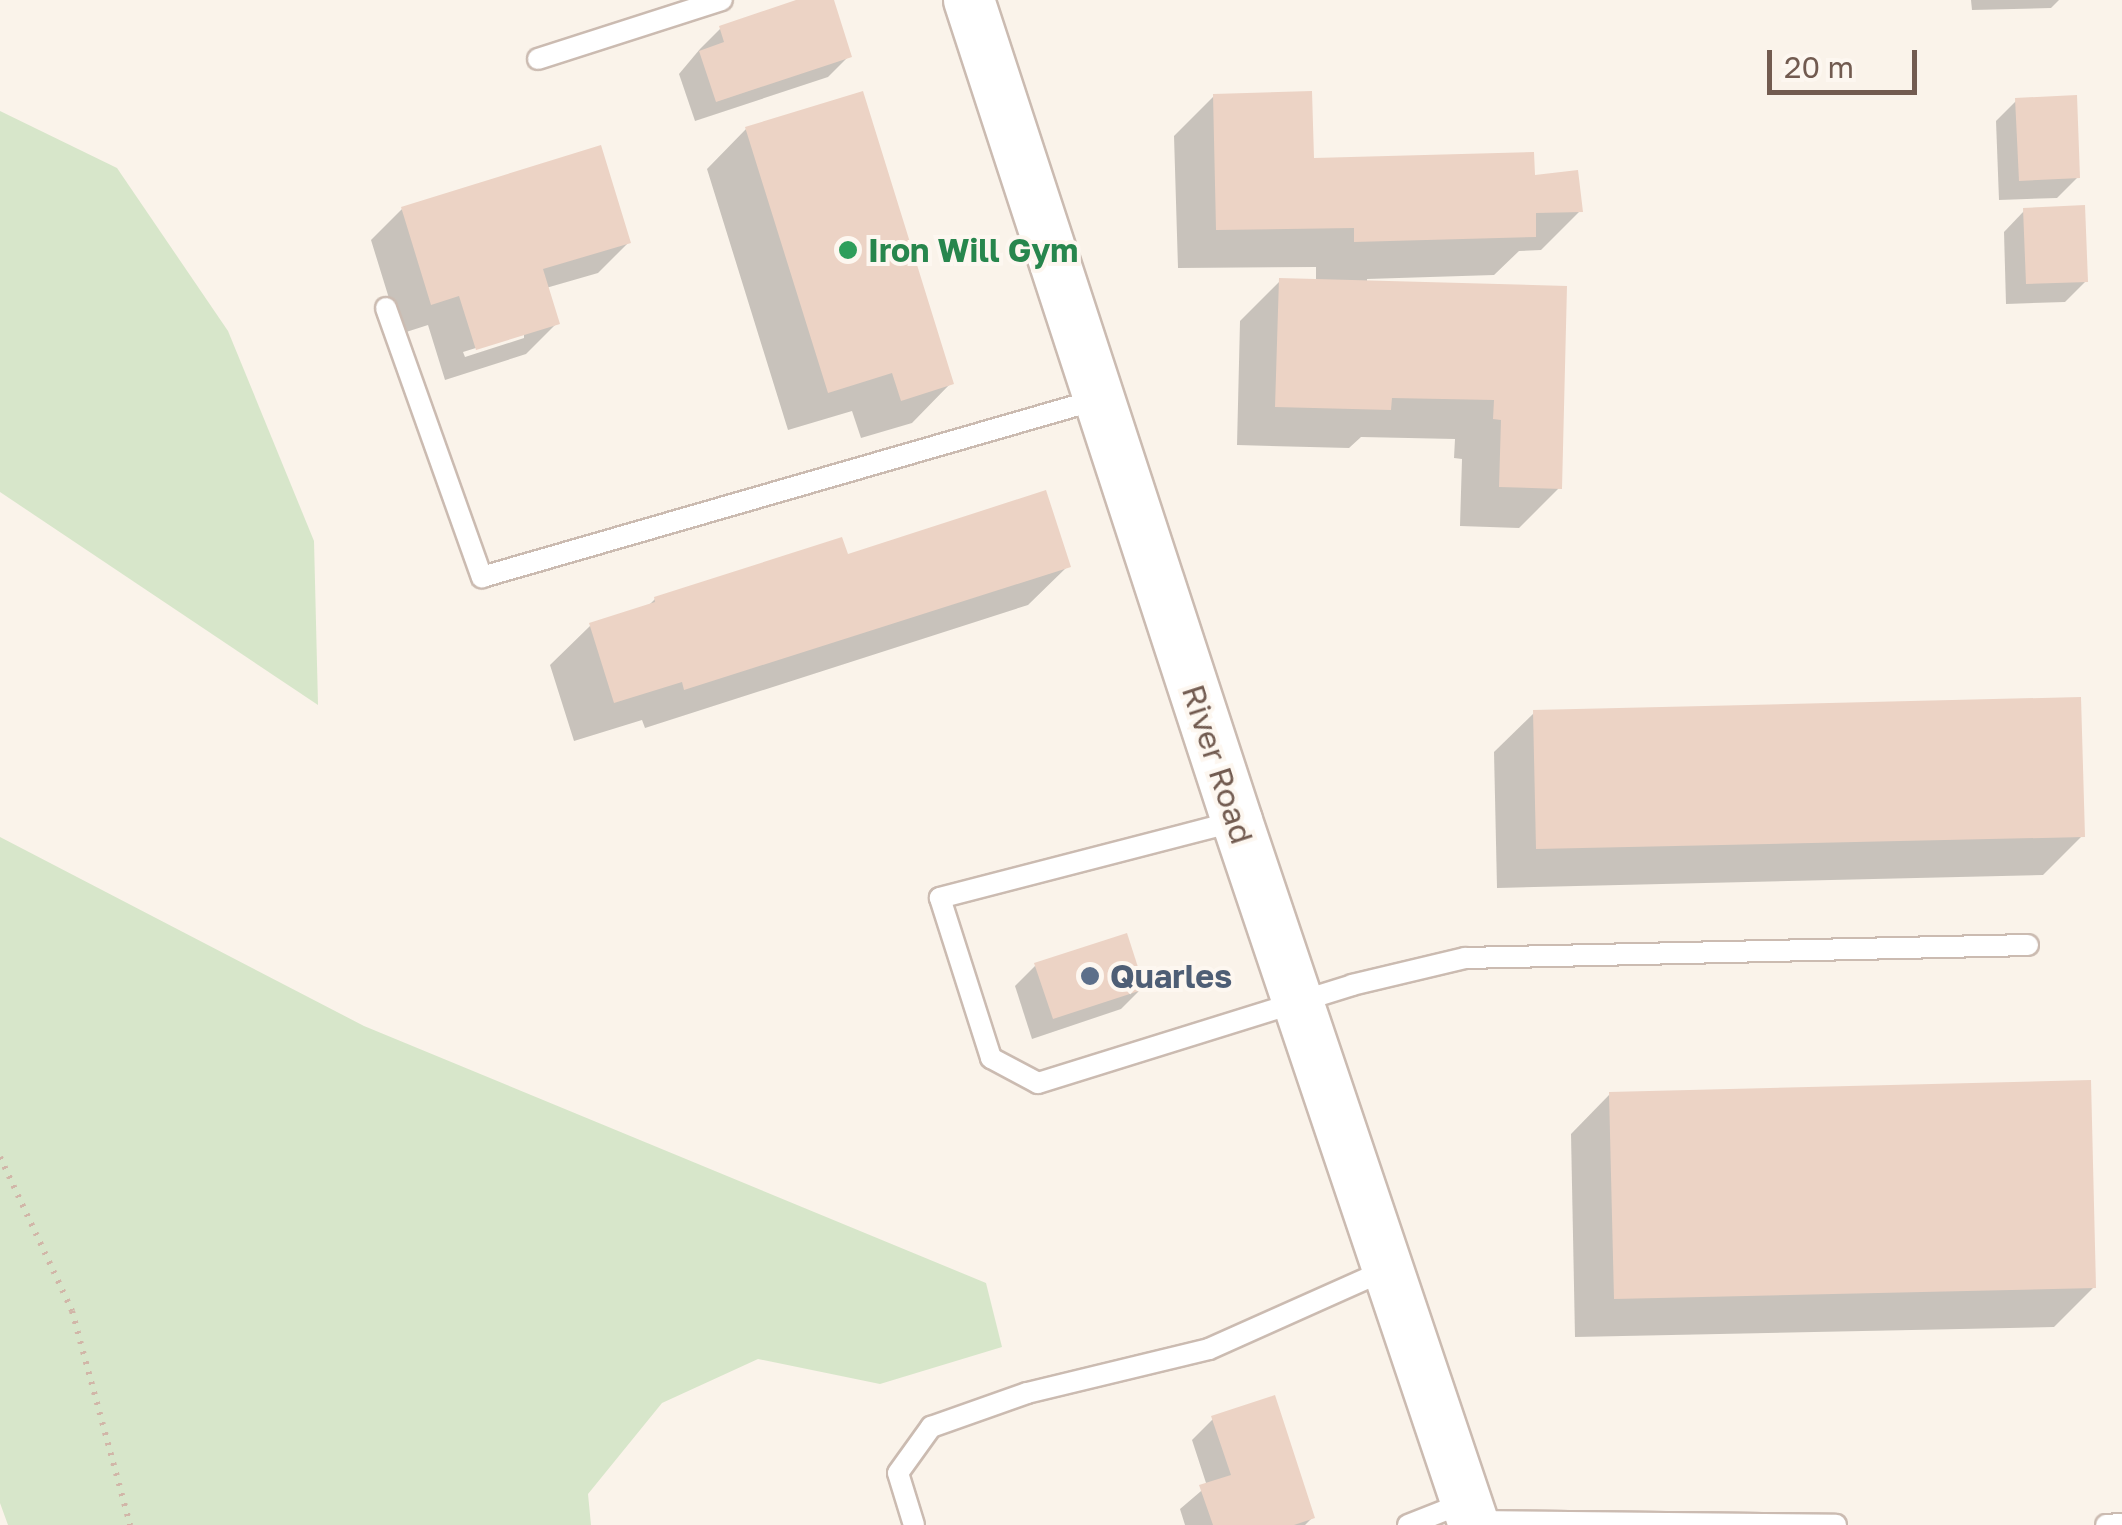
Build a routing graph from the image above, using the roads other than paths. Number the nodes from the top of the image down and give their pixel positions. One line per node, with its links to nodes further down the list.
1 (722, 0): 3 (lane)
2 (969, 0): 5 (street, River Road)
3 (538, 59)
4 (386, 308): 5 (lane)
5 (1099, 400): 6 (street, River Road)
6 (1237, 821): 8 (street, River Road); 8 (lane)
7 (2028, 945): 8 (lane)
8 (1298, 1001): 9 (street, River Road)
9 (1388, 1269): 10 (street, River Road); 12 (lane)
10 (1471, 1516): 13 (lane); 14 (lane)
11 (2122, 1524): 15 (lane)
12 (914, 1525)
13 (1408, 1525)
14 (1836, 1525)
15 (2106, 1525)

